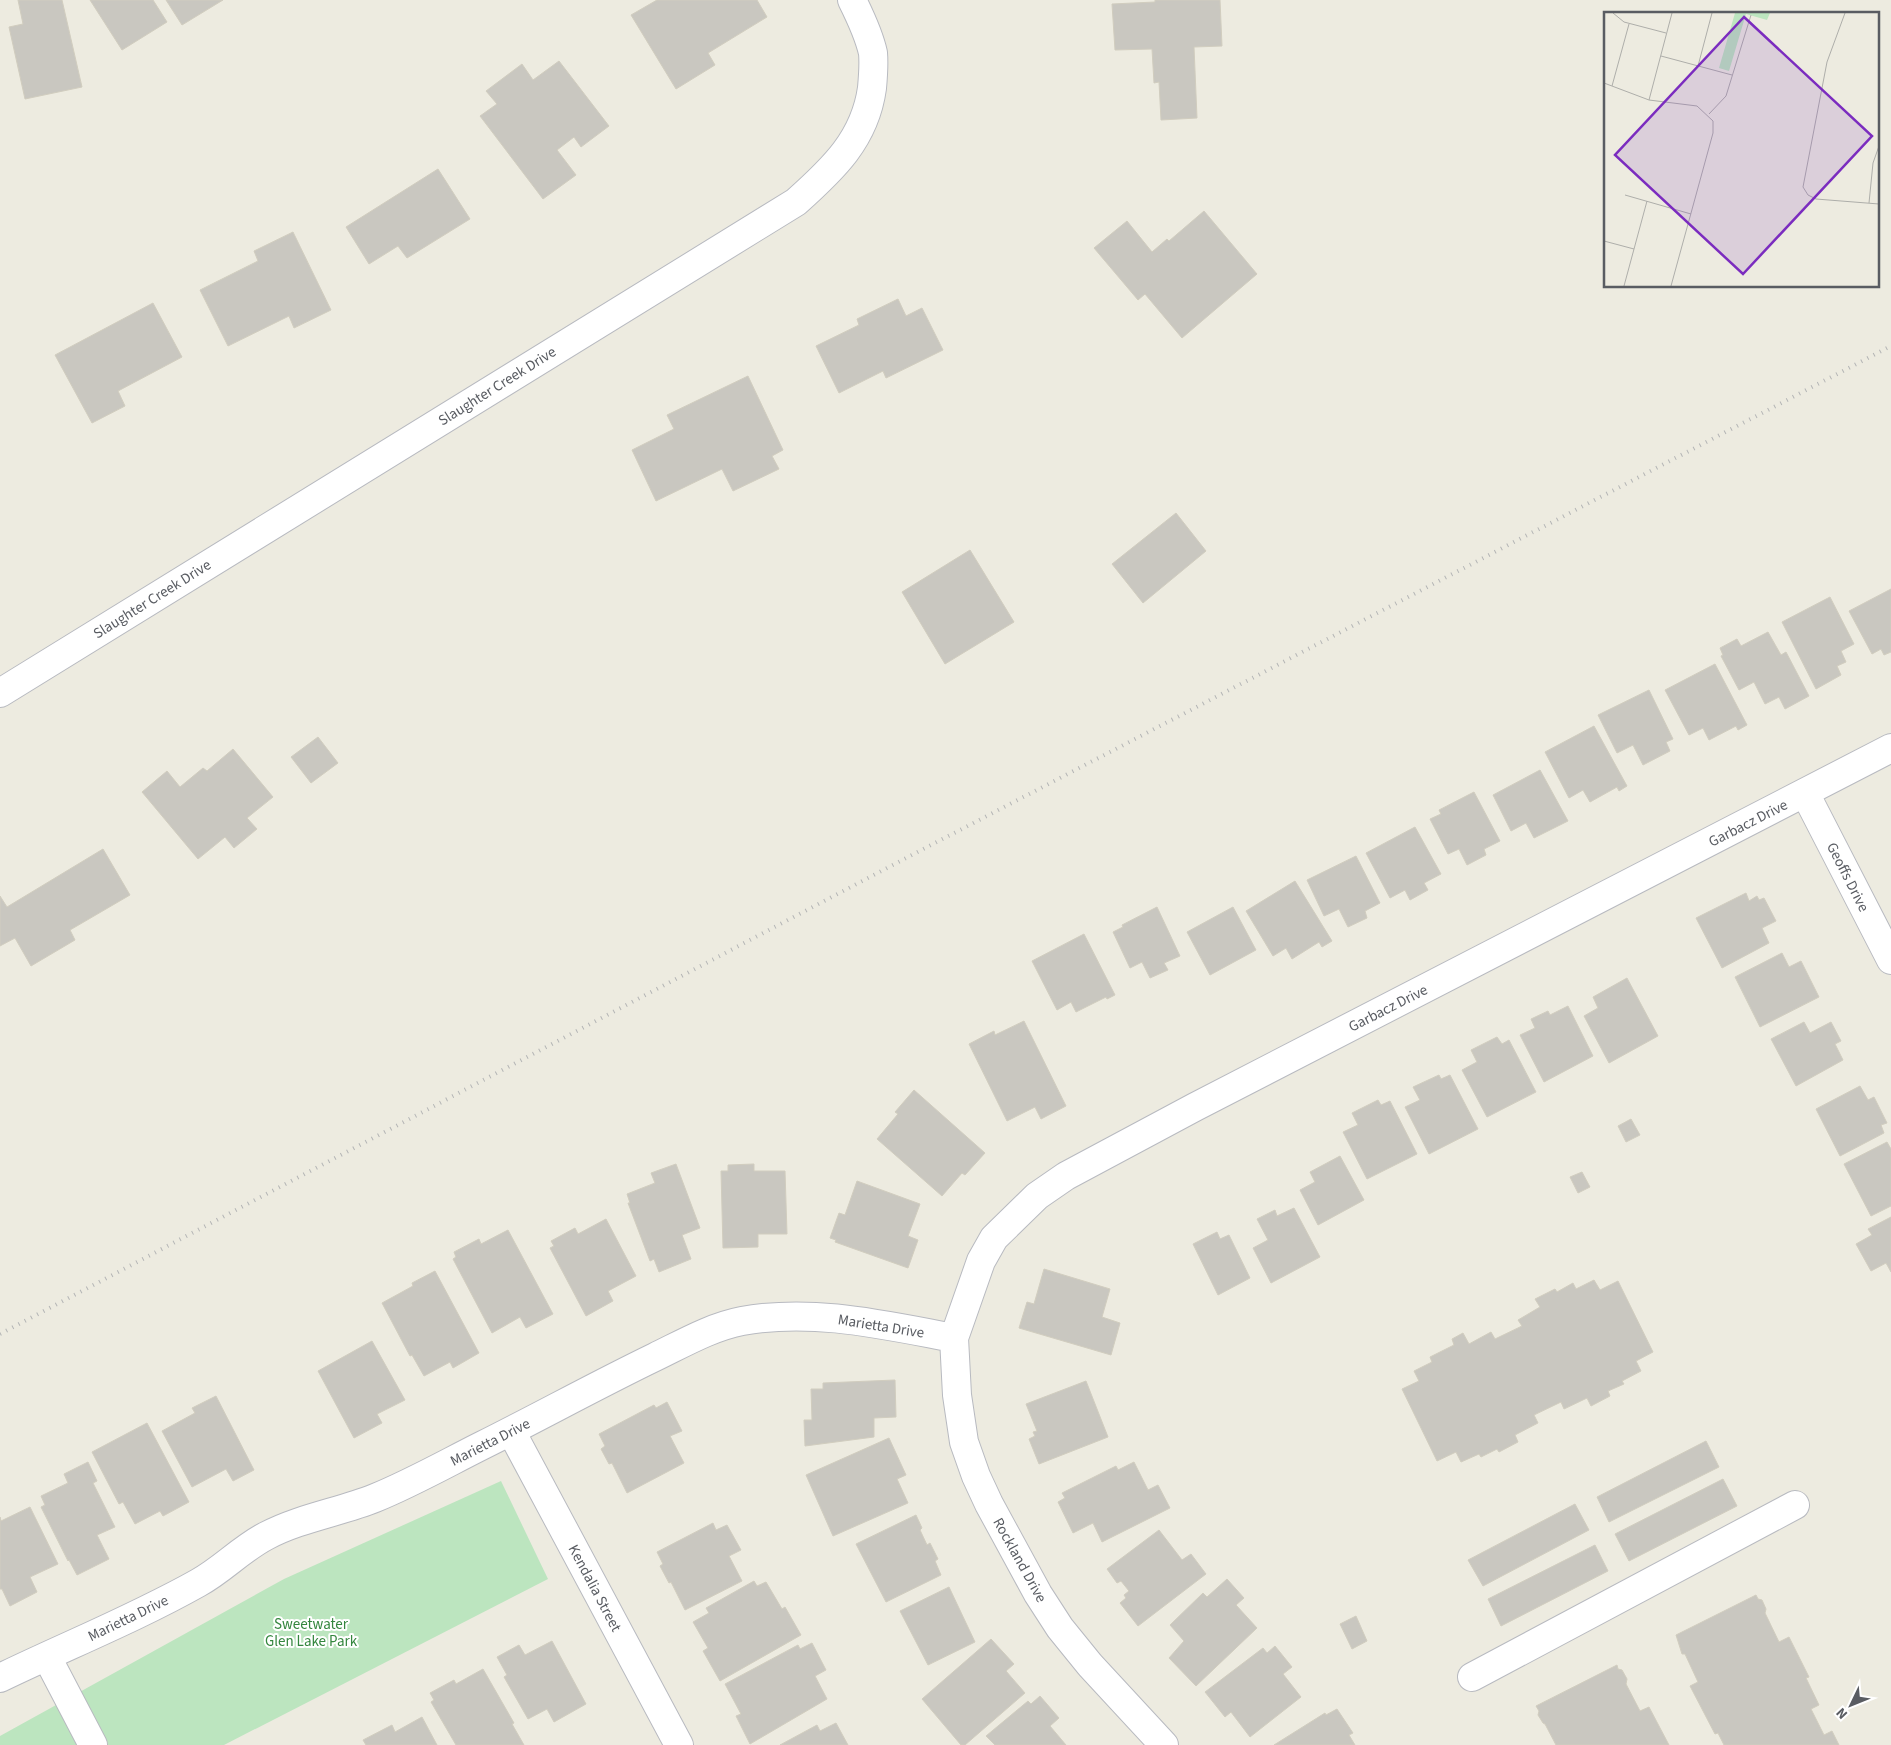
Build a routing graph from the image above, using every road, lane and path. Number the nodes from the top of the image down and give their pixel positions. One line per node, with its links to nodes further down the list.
1 (852, 0): 2 (street, Slaughter Creek Drive)
2 (0, 692)
3 (1891, 748): 4 (street, Garbacz Drive)
4 (1805, 793): 5 (street, Geoffs Drive); 6 (street, Garbacz Drive)
5 (1891, 960)
6 (954, 1338): 7 (street, Marietta Drive); 14 (street, Rockland Drive)
7 (511, 1431): 9 (street, Marietta Drive); 13 (street, Kendalia Street)
8 (1795, 1505): 10 (street)
9 (48, 1657): 11 (street, Marietta Drive); 12 (street)
10 (1472, 1677)
11 (0, 1678)
12 (93, 1745)
13 (679, 1745)
14 (1164, 1745)

